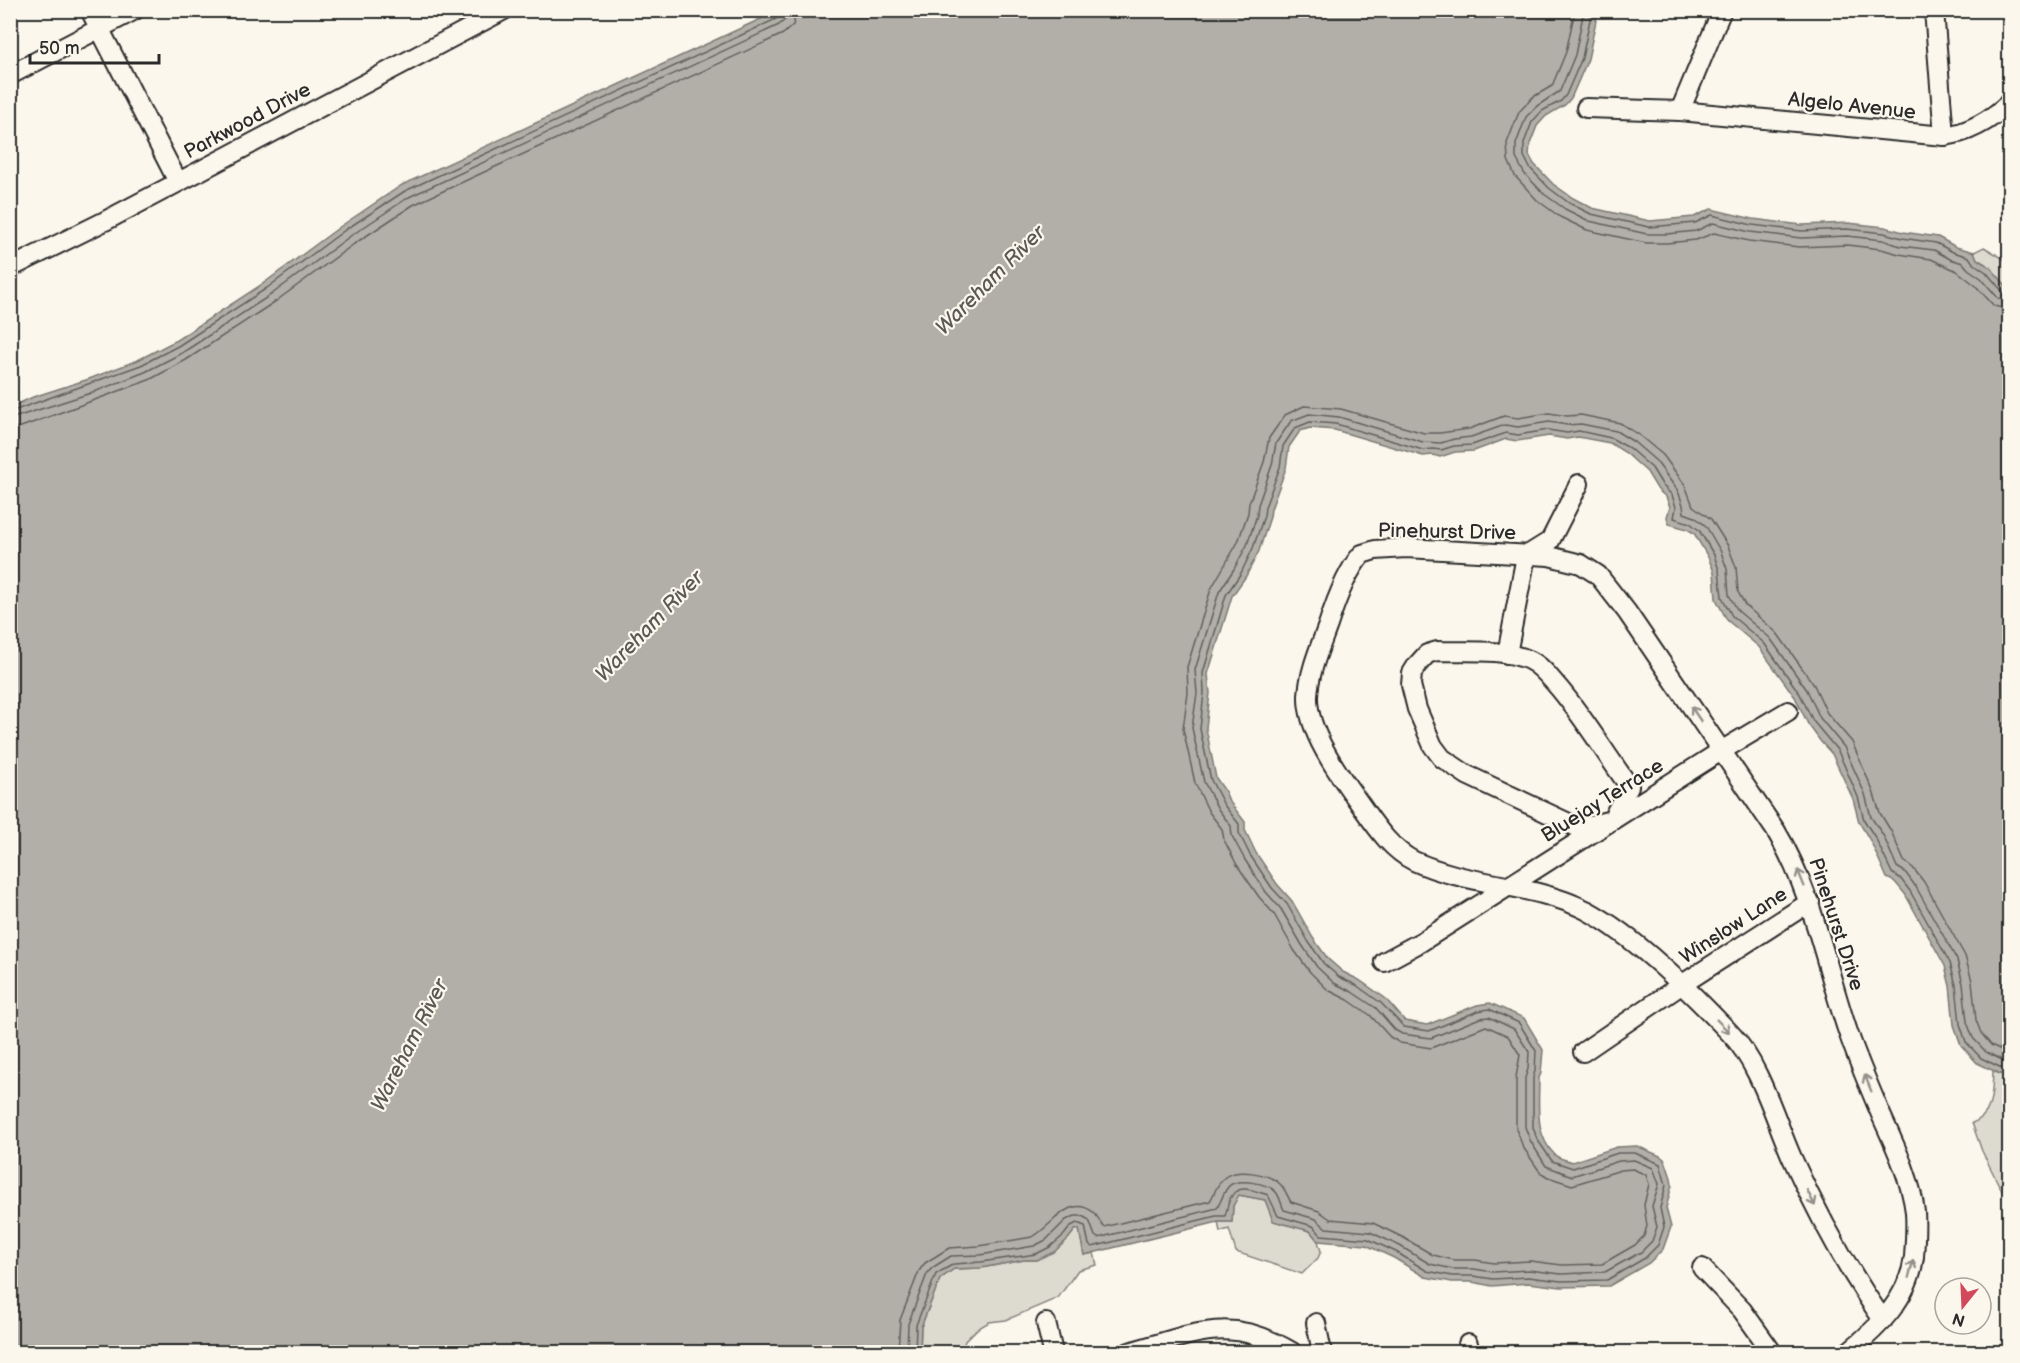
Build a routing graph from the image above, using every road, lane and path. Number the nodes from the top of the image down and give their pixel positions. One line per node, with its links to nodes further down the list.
1 (90, 10): 6 (street)
2 (135, 10): 6 (street)
3 (504, 10): 12 (street, Parkwood Drive)
4 (1722, 10): 10 (street)
5 (1934, 10): 11 (street)
6 (99, 28): 7 (street); 12 (street)
7 (10, 75)
8 (2010, 102): 11 (street, Algelo Avenue)
9 (1586, 108): 10 (street, Algelo Avenue)
10 (1680, 111): 11 (street, Algelo Avenue)
11 (1944, 136)
12 (178, 182): 13 (street, Parkwood Drive)
13 (10, 268)
14 (1579, 484): 15 (street)
15 (1526, 556): 16 (street); 18 (street, Pinehurst Drive, one-way to 15); 20 (street, Pinehurst Drive)
16 (1507, 654): 19 (street); 19 (street)
17 (1788, 711): 18 (street, Bluejay Terrace)
18 (1721, 751): 19 (street, Bluejay Terrace); 21 (street, Pinehurst Drive, one-way to 18)
19 (1612, 820): 20 (street, Bluejay Terrace)
20 (1507, 886): 22 (street, Bluejay Terrace); 23 (street, Pinehurst Drive)
21 (1810, 902): 23 (street, Winslow Lane); 26 (street, Pinehurst Drive, one-way to 21)
22 (1384, 963)
23 (1681, 985): 24 (street, Winslow Lane); 26 (street, Pinehurst Drive, one-way to 26)
24 (1583, 1052)
25 (1702, 1268): 33 (street)
26 (1883, 1320): 34 (street, Pinehurst Drive)
27 (1046, 1323): 29 (street)
28 (1316, 1323): 32 (street)
29 (1053, 1353)
30 (1129, 1353): 31 (street)
31 (1292, 1353)
32 (1322, 1353)
33 (1772, 1353)
34 (1848, 1353)

